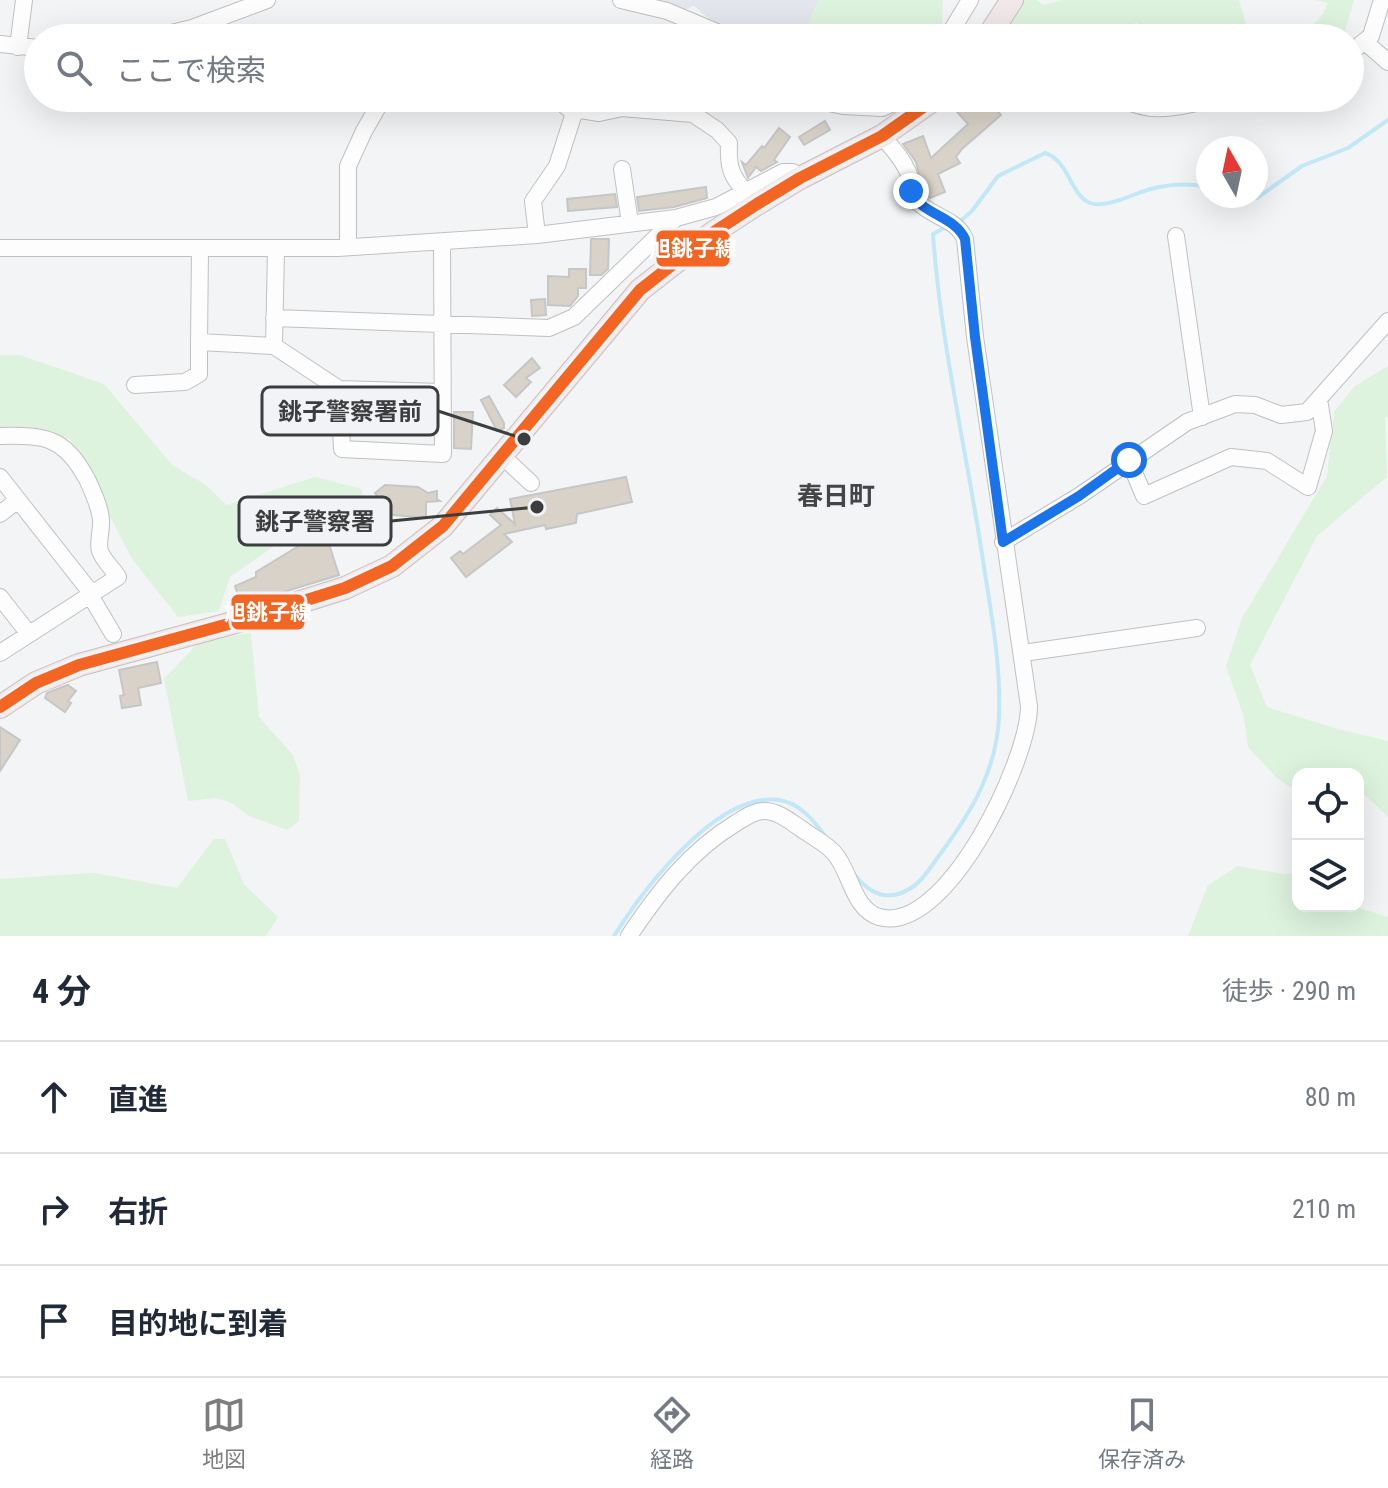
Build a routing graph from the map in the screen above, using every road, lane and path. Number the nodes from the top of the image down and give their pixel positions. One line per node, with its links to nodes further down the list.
1 (24, 0): 13 (street)
2 (265, 0): 7 (street)
3 (621, 0): 8 (street)
4 (970, 0): 9 (street)
5 (1012, 0): 10 (highway)
6 (1382, 0): 11 (street)
7 (202, 24)
8 (698, 24)
9 (955, 24)
10 (996, 24)
11 (1365, 42): 15 (street)
12 (0, 44): 13 (street)
13 (18, 47): 14 (street)
14 (24, 47)
15 (1388, 62)
16 (376, 112): 29 (street)
17 (578, 112): 26 (street)
18 (669, 112): 23 (street)
19 (916, 112): 20 (highway)
20 (882, 136): 22 (highway); 50 (street)
21 (622, 169): 25 (street)
22 (800, 178): 23 (street); 44 (highway)
23 (746, 192): 24 (street)
24 (676, 218): 25 (street); 35 (street)
25 (630, 223): 26 (street)
26 (537, 235): 28 (street)
27 (1176, 236): 42 (street)
28 (442, 243): 29 (street); 35 (street)
29 (348, 247): 32 (street)
30 (0, 248): 31 (street)
31 (200, 248): 32 (street); 36 (street)
32 (276, 249): 33 (street)
33 (274, 318): 35 (street); 37 (street)
34 (1388, 321): 41 (street)
35 (440, 324): 40 (street)
36 (199, 342): 37 (street); 38 (street)
37 (274, 346): 39 (street)
38 (135, 385)
39 (339, 389): 40 (street); 40 (street)
40 (441, 392)
41 (1319, 399): 42 (street); 45 (street)
42 (1202, 417): 45 (street)
43 (0, 436): 51 (street)
44 (500, 454): 47 (street); 58 (highway)
45 (1129, 460): 50 (street)
46 (0, 477): 48 (street)
47 (531, 483)
48 (18, 500): 49 (street); 51 (street)
49 (0, 514)
50 (1003, 542): 57 (street)
51 (91, 595): 54 (street); 55 (street)
52 (0, 597): 54 (street)
53 (1197, 628): 57 (street)
54 (29, 634): 56 (street)
55 (113, 634)
56 (0, 653)
57 (1023, 653): 59 (street)
58 (0, 707)
59 (629, 936)

